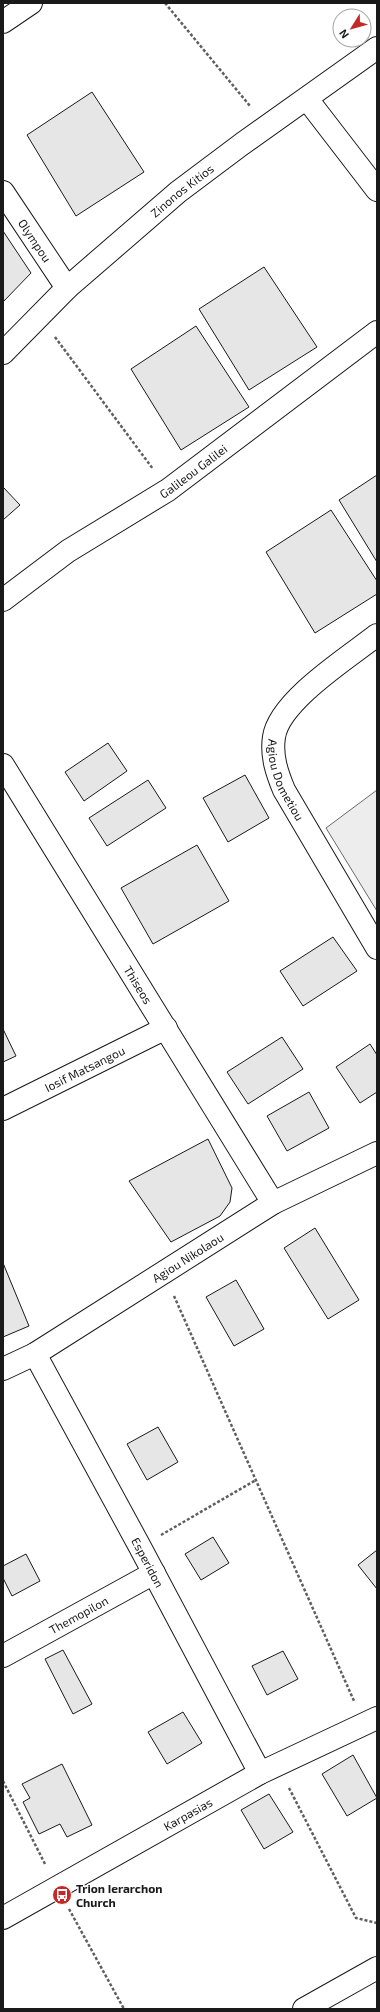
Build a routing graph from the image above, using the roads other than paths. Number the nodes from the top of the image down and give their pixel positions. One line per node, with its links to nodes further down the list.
1 (31, 3): 2 (street)
2 (3, 22)
3 (377, 48): 4 (street, Zinonos Kitios)
4 (307, 99): 5 (street); 7 (street, Zinonos Kitios)
5 (377, 190)
6 (3, 192): 7 (street, Olympou)
7 (67, 288): 9 (street, Zinonos Kitios)
8 (377, 332): 10 (street, Galileou Galilei)
9 (3, 353)
10 (3, 600)
11 (377, 635): 13 (street, Agiou Dometiou)
12 (3, 765): 14 (street, Thiseos)
13 (377, 948)
14 (166, 1028): 15 (street, Iosif Matsangou); 17 (street, Thiseos)
15 (3, 1109)
16 (377, 1153): 17 (street, Agiou Nikolaou)
17 (273, 1203): 18 (street, Agiou Nikolaou)
18 (35, 1354): 19 (street, Agiou Nikolaou); 20 (street, Esperidon)
19 (3, 1369)
20 (154, 1573): 21 (street, Themopilon); 23 (street, Esperidon)
21 (3, 1656)
22 (370, 1721): 23 (street, Karpasias)
23 (268, 1769): 24 (street, Karpasias)
24 (3, 1918)
25 (377, 1968): 26 (street)
26 (304, 2009)

